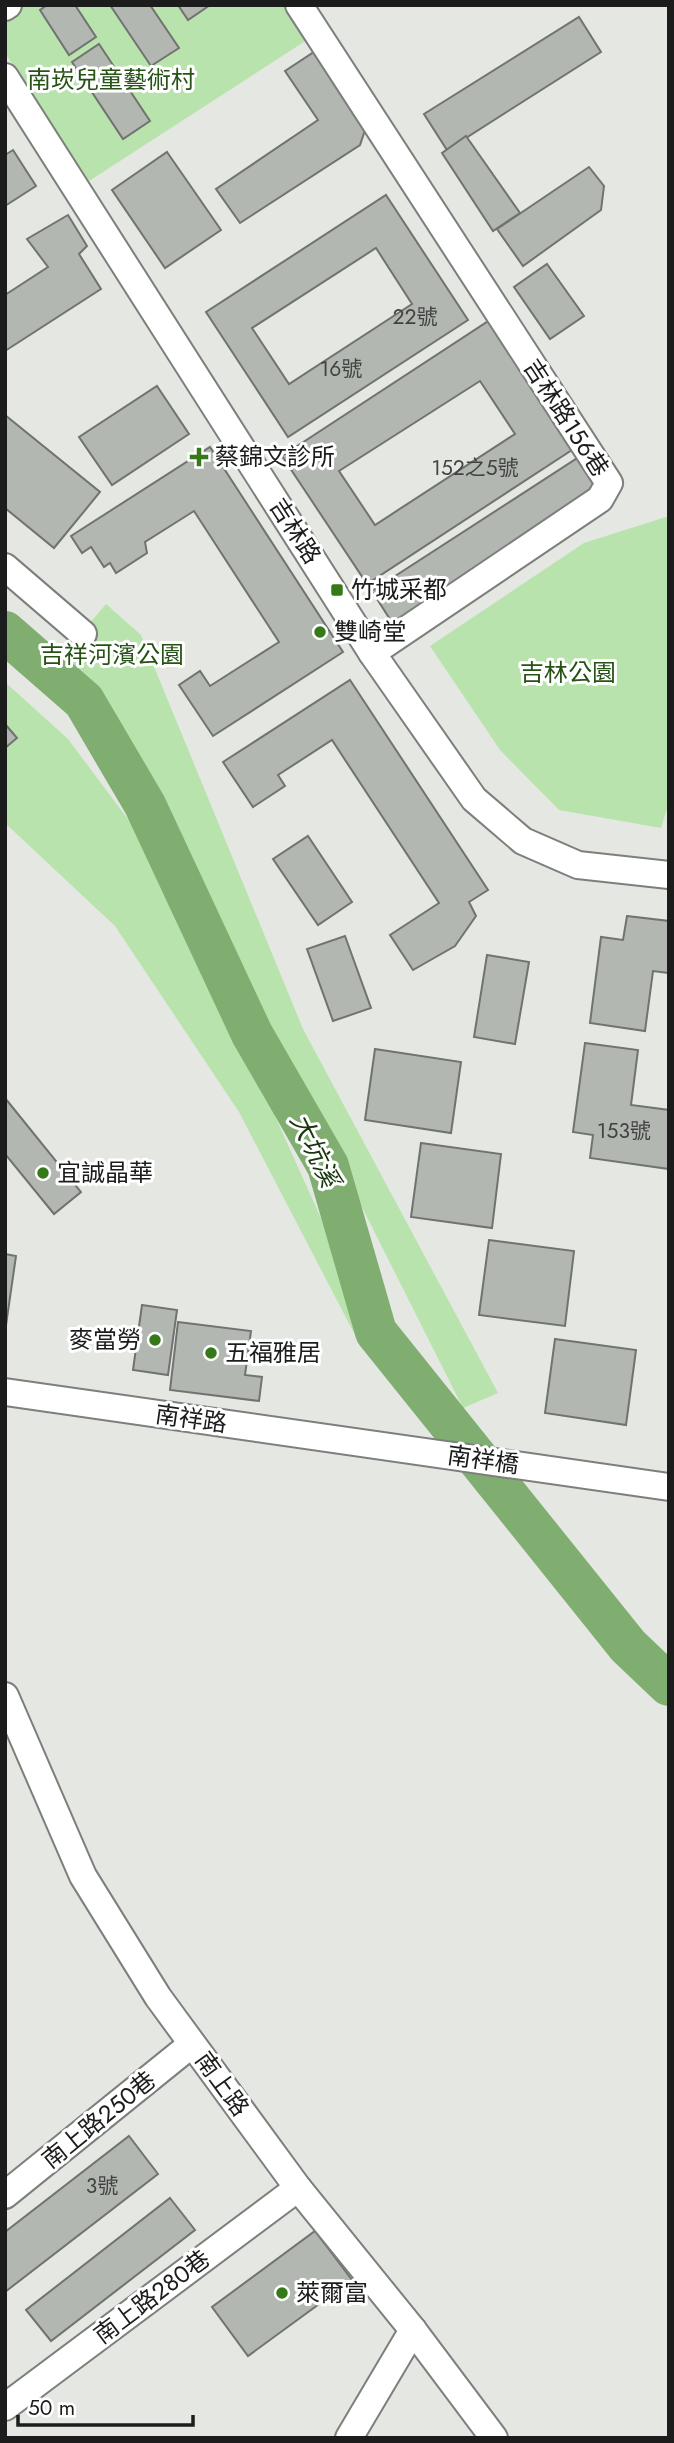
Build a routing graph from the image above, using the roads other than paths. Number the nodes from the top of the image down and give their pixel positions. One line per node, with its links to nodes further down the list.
1 (299, 5): 5 (street, 吉林路156巷)
2 (5, 77): 5 (street, 吉林路)
3 (5, 567): 4 (street)
4 (83, 634)
5 (372, 653): 6 (street, 吉林路)
6 (669, 875)
7 (5, 1392): 8 (street, 南祥路)
8 (377, 1445): 9 (street, 南祥橋)
9 (669, 1487)
10 (5, 1696): 11 (street, 南上路)
11 (192, 2044): 12 (street, 南上路); 13 (street, 南上路250巷)
12 (298, 2188): 14 (street, 南上路); 15 (street, 南上路280巷)
13 (5, 2195)
14 (413, 2330): 16 (street); 17 (street, 南上路)
15 (5, 2407)
16 (349, 2438)
17 (494, 2438)

